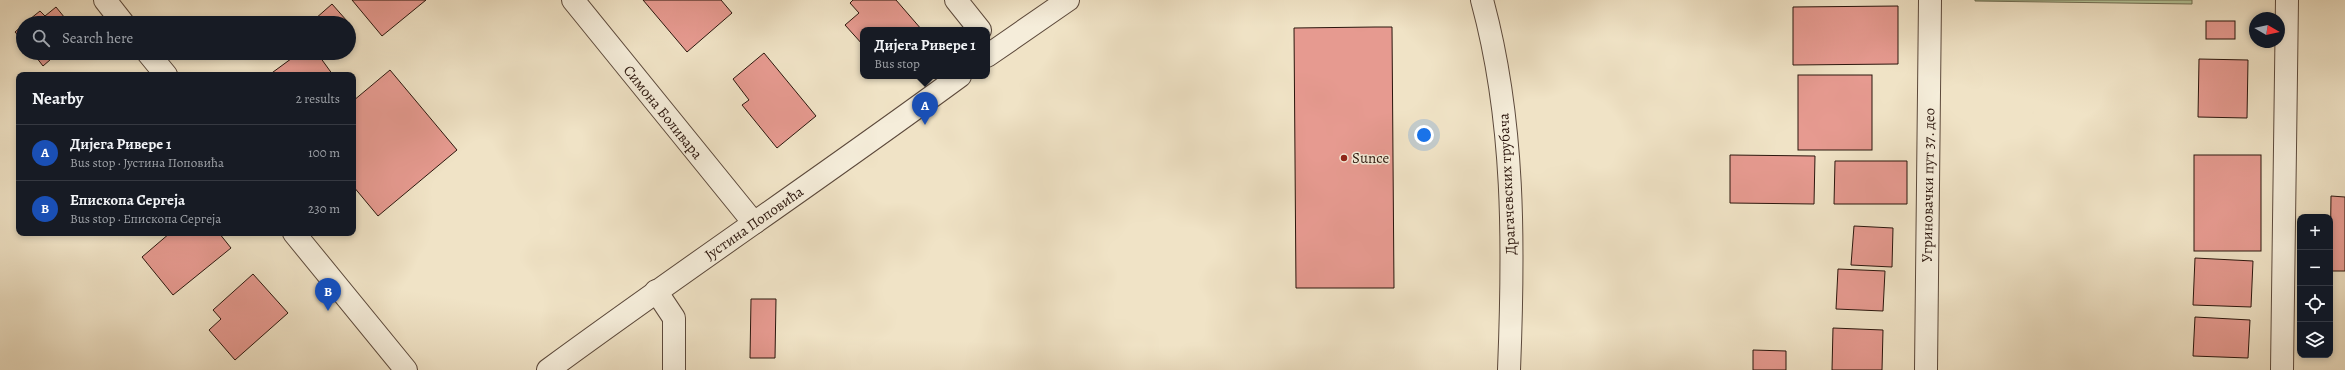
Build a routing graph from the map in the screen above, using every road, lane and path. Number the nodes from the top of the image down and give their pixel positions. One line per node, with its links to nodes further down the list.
1 (105, 0): 8 (street)
2 (573, 0): 14 (street, Симона Боливара)
3 (956, 0): 9 (street)
4 (1068, 0): 10 (street)
5 (1482, 0): 20 (street, Драгачевских трубача)
6 (1930, 0): 21 (street, Угриновачки пут 37. део)
7 (2287, 0): 22 (street)
8 (118, 16)
9 (978, 27)
10 (990, 48)
11 (154, 60): 12 (street)
12 (164, 72)
13 (956, 79): 14 (street, Јустина Поповића)
14 (754, 224): 16 (street, Јустина Поповића)
15 (296, 236): 17 (street)
16 (656, 290): 18 (street, Јустина Поповића); 19 (street)
17 (406, 370)
18 (548, 370)
19 (674, 370)
20 (1510, 370)
21 (1926, 370)
22 (2282, 370)

